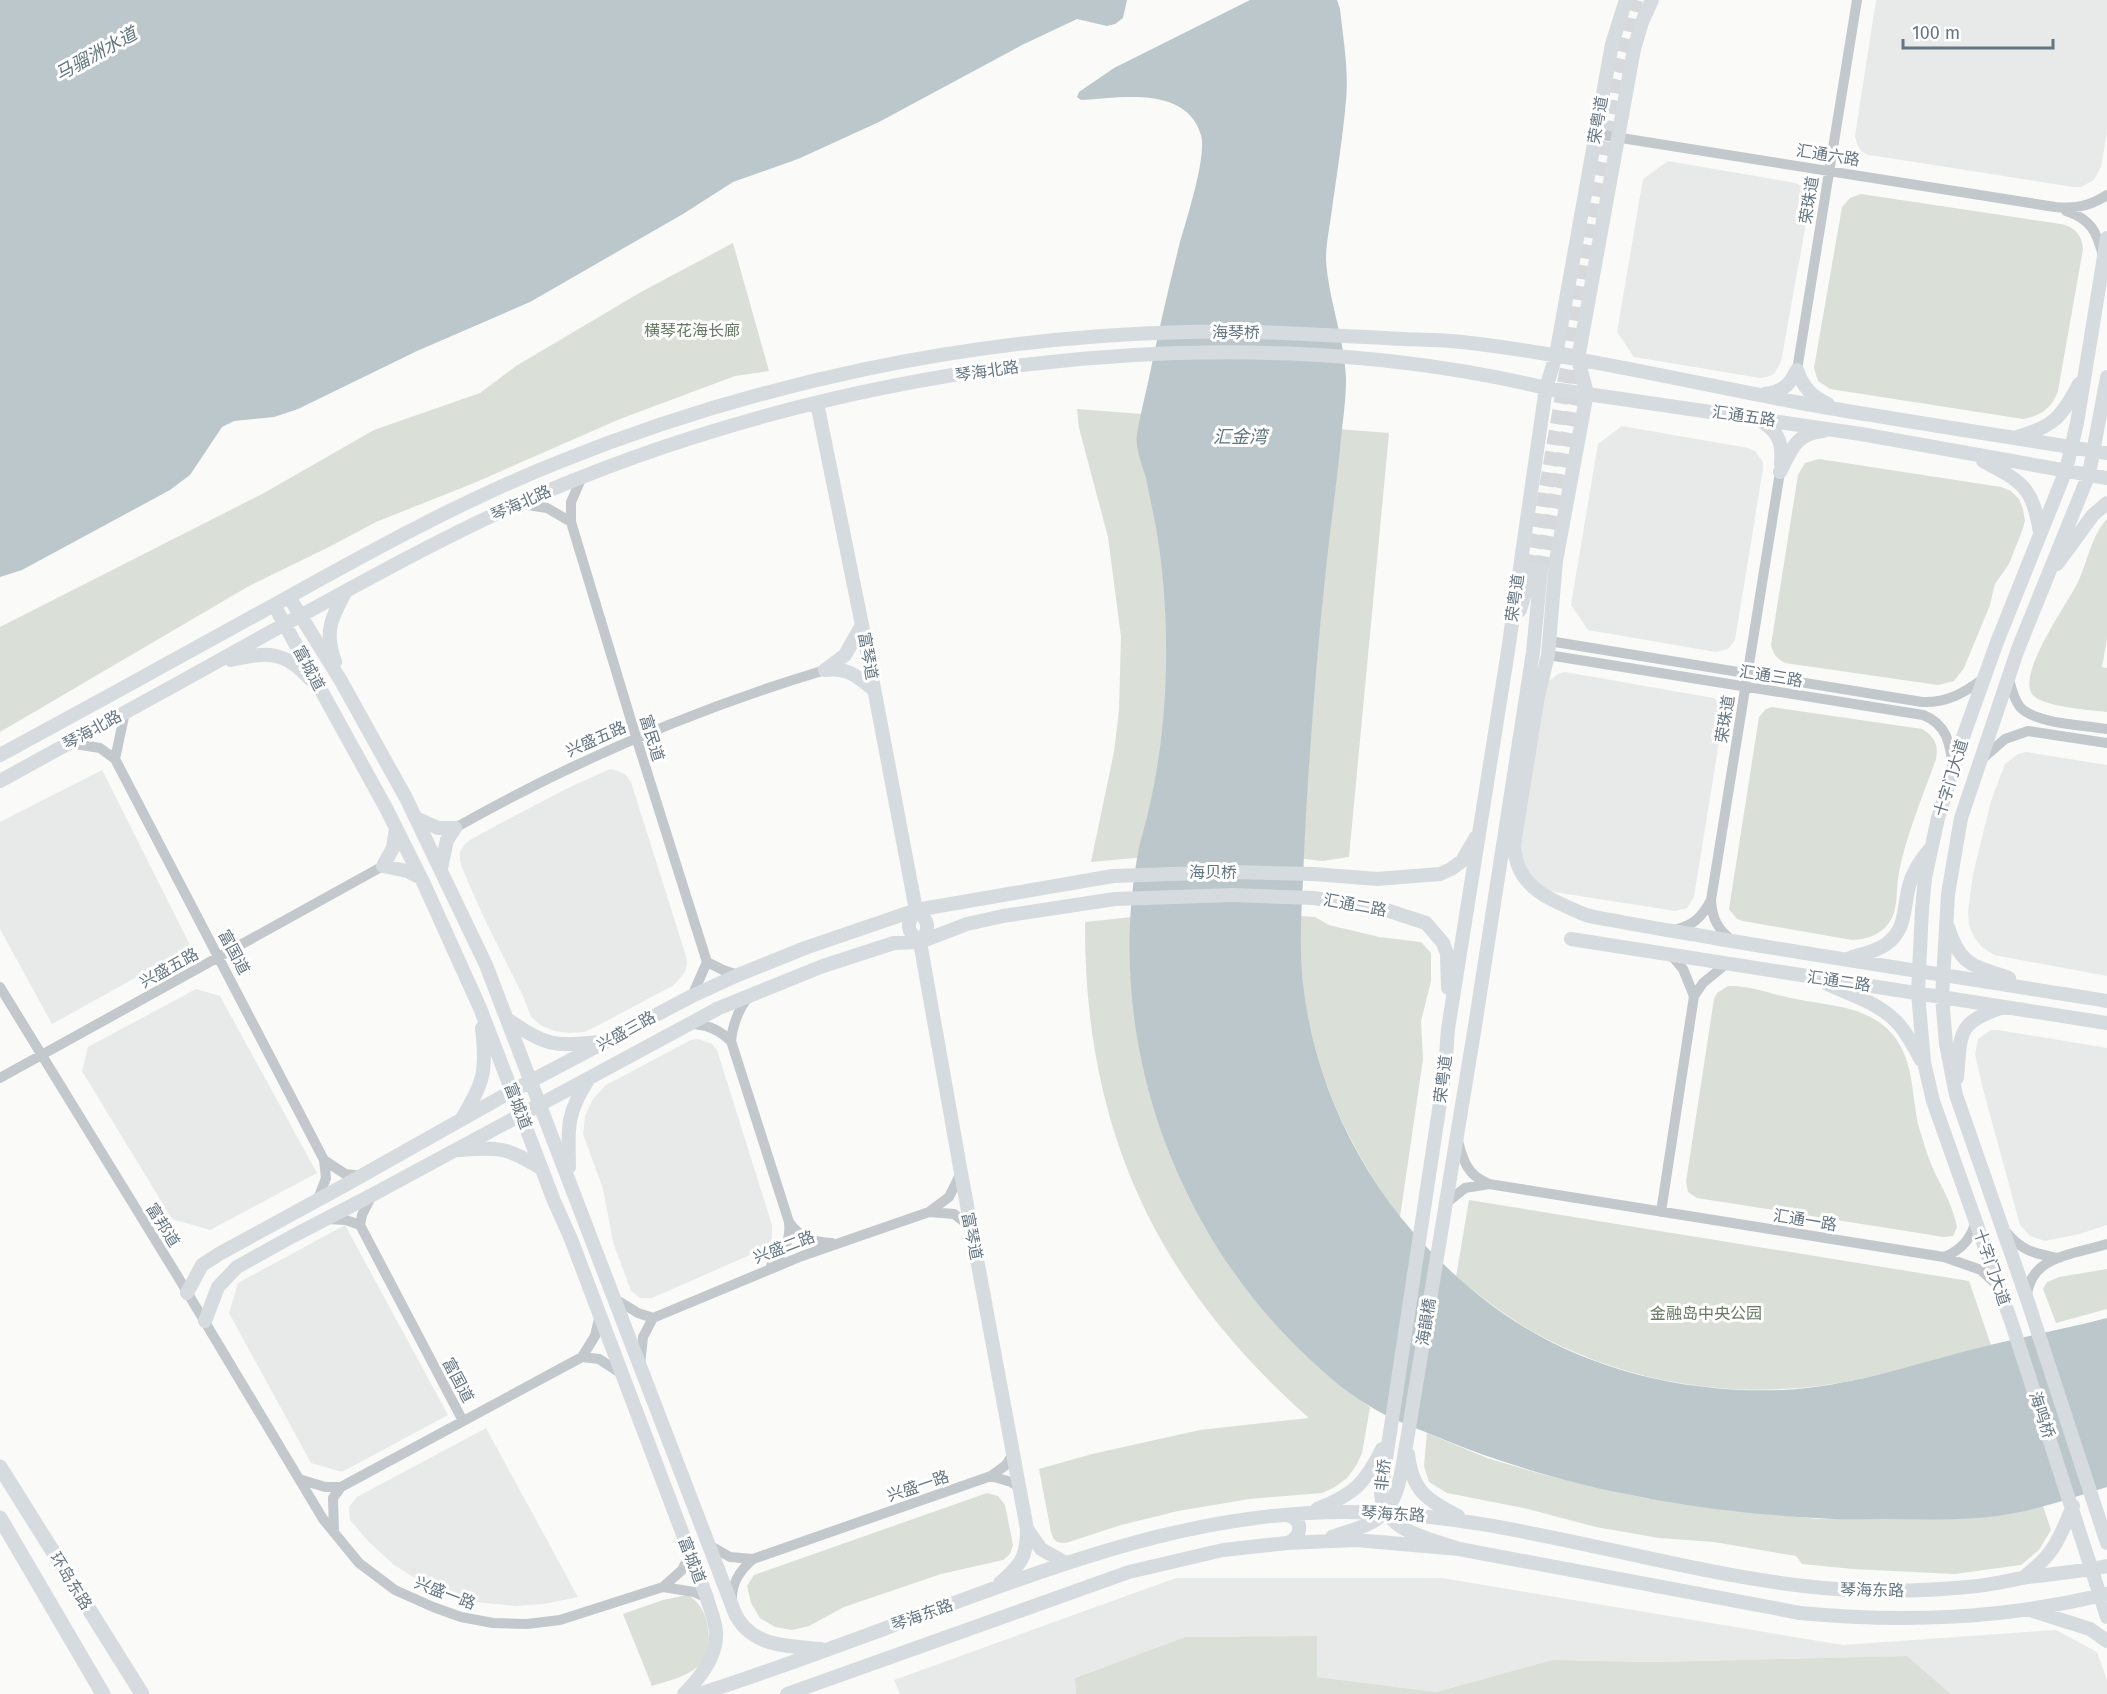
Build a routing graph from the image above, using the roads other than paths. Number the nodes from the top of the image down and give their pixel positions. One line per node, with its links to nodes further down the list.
1 (1626, 0): 4 (street, 荣粤道)
2 (1652, 0): 5 (street, 荣粤道)
3 (1857, 0): 6 (street, 荣珠道)
4 (1596, 134): 5 (street, 汇通六路); 13 (street, 荣粤道)
5 (1618, 137): 6 (street, 汇通六路); 15 (street, 荣粤道)
6 (1829, 171): 8 (street, 汇通六路); 17 (street, 荣珠道)
7 (2107, 195): 8 (street, 汇通六路)
8 (2055, 207): 10 (street, 汇通六路)
9 (2107, 238): 10 (street, 十字门大道)
10 (2104, 259): 18 (street, 十字门大道)
11 (1089, 337): 12 (street, 海琴桥); 43 (street, 琴海北路)
12 (1383, 338): 13 (street, 汇通五路)
13 (1556, 355): 15 (street, 汇通五路); 20 (street, 荣粤道)
14 (1091, 359): 16 (street, 海琴桥); 24 (street, 琴海北路)
15 (1578, 359): 21 (street, 荣粤道); 22 (street, 汇通五路)
16 (1381, 360): 20 (street, 汇通五路)
17 (1797, 370): 22 (street); 25 (street)
18 (2085, 372): 28 (street); 29 (street, 十字门大道)
19 (2107, 377): 23 (street, 十字门大道)
20 (1546, 388): 21 (street, 汇通五路); 49 (street, 荣粤道)
21 (1587, 393): 26 (street, 汇通五路); 48 (street, 荣粤道)
22 (1760, 394): 25 (street, 汇通五路)
23 (2106, 397): 30 (street, 十字门大道)
24 (817, 403): 35 (street, 琴海北路); 47 (street, 富琴道)
25 (1838, 409): 28 (street, 汇通五路)
26 (1757, 418): 27 (street, 汇通五路); 33 (street)
27 (1829, 430): 31 (street, 汇通五路); 33 (street)
28 (2013, 438): 29 (street, 汇通五路)
29 (2072, 447): 30 (street, 汇通五路); 32 (street, 十字门大道)
30 (2101, 452): 34 (street, 十字门大道)
31 (1971, 455): 32 (street, 汇通五路); 40 (street)
32 (2066, 470): 34 (street, 汇通五路); 40 (street, 十字门大道)
33 (1780, 472): 52 (street, 荣珠道)
34 (2089, 474): 36 (street, 汇通五路); 41 (street, 十字门大道)
35 (582, 477): 38 (street, 琴海北路); 39 (street)
36 (2107, 478)
37 (2107, 503): 41 (street)
38 (518, 504): 39 (street); 42 (street, 琴海北路)
39 (572, 522): 61 (street, 富民道)
40 (2040, 532): 54 (street, 十字门大道)
41 (2043, 583): 53 (street, 十字门大道)
42 (346, 591): 45 (street, 琴海北路); 55 (street)
43 (289, 597): 44 (street, 琴海北路); 45 (street, 富城道)
44 (274, 605): 46 (street, 富城道); 64 (street, 琴海北路)
45 (300, 616): 46 (street, 琴海北路); 55 (street, 富城道)
46 (286, 624): 50 (street, 琴海北路); 58 (street, 富城道)
47 (862, 625): 51 (street); 57 (street, 富琴道)
48 (1549, 648): 52 (street, 汇通三路); 56 (street, 汇通三路); 83 (street, 荣粤道)
49 (1508, 651): 70 (street, 荣粤道); 124 (street, 荣粤道)
50 (213, 664): 58 (street); 59 (street, 琴海北路)
51 (825, 670): 57 (street); 61 (street, 兴盛五路)
52 (1748, 674): 54 (street, 汇通三路); 56 (street, 荣珠道)
53 (2008, 676): 60 (street); 66 (street, 十字门大道)
54 (1983, 679): 67 (street, 十字门大道)
55 (341, 681): 69 (street, 富城道)
56 (1746, 687): 67 (street, 汇通三路); 81 (street, 荣珠道)
57 (874, 690): 82 (street, 富琴道)
58 (322, 692): 71 (street, 富城道)
59 (125, 712): 62 (street, 琴海北路); 65 (street)
60 (2107, 729)
61 (636, 737): 72 (street, 兴盛五路); 92 (street, 富民道)
62 (69, 743): 65 (street); 68 (street, 琴海北路)
63 (2107, 743): 66 (street)
64 (0, 755)
65 (115, 759): 90 (street, 富国道)
66 (1979, 762): 84 (street, 十字门大道)
67 (1953, 769): 73 (street, 十字门大道)
68 (0, 781)
69 (416, 818): 72 (street); 75 (street, 富城道)
70 (1480, 825): 76 (street, 汇通二路); 111 (street, 荣粤道)
71 (396, 828): 74 (street); 78 (street, 富城道)
72 (455, 828): 75 (street)
73 (1930, 848): 91 (street); 94 (street, 十字门大道)
74 (383, 866): 78 (street); 90 (street, 兴盛五路)
75 (441, 868): 108 (street, 富城道)
76 (1314, 874): 77 (street, 海贝桥)
77 (1113, 876): 82 (street, 兴盛三路)
78 (421, 878): 107 (street, 富城道)
79 (1313, 898): 80 (street, 海贝桥); 111 (street, 汇通二路)
80 (1115, 899): 88 (street, 兴盛三路)
81 (1711, 900): 85 (street); 87 (street)
82 (916, 910): 88 (street, 富琴道); 96 (street, 兴盛三路)
83 (1584, 915): 85 (street, 汇通二路)
84 (1946, 919): 95 (street, 十字门大道); 101 (street)
85 (1659, 929): 87 (street, 汇通二路)
86 (1571, 939): 89 (street, 汇通二路)
87 (1734, 941): 91 (street, 汇通二路)
88 (920, 942): 99 (street, 兴盛三路); 128 (street, 富琴道)
89 (1672, 956): 93 (street, 汇通二路); 103 (street)
90 (220, 957): 114 (street, 兴盛五路); 126 (street, 富国道)
91 (1845, 960): 94 (street, 汇通二路)
92 (707, 962): 96 (street); 102 (street)
93 (1726, 964): 97 (street, 汇通二路); 103 (street)
94 (1919, 970): 95 (street, 汇通二路); 100 (street, 十字门大道)
95 (1943, 974): 101 (street, 汇通二路); 104 (street, 十字门大道)
96 (738, 975): 102 (street, 兴盛三路)
97 (1812, 977): 100 (street, 汇通二路); 115 (street)
98 (0, 987): 114 (street, 富邦道)
99 (753, 993): 110 (street, 兴盛三路); 112 (street)
100 (1918, 993): 104 (street, 汇通二路); 115 (street, 十字门大道)
101 (2055, 993): 105 (street, 汇通二路)
102 (692, 996): 113 (street, 兴盛三路)
103 (1694, 996): 137 (street)
104 (1942, 997): 106 (street, 汇通二路); 120 (street, 十字门大道)
105 (2107, 1001)
106 (2005, 1007): 109 (street, 汇通二路); 120 (street)
107 (480, 1008): 119 (street, 富城道); 123 (street)
108 (507, 1019): 113 (street); 118 (street, 富城道)
109 (2107, 1023)
110 (686, 1024): 112 (street); 117 (street, 兴盛三路)
111 (1448, 1029): 134 (street, 荣粤道)
112 (732, 1041): 140 (street)
113 (606, 1042): 118 (street, 兴盛三路)
114 (41, 1055): 116 (street, 兴盛五路); 150 (street, 富邦道)
115 (1925, 1066): 139 (street, 十字门大道)
116 (0, 1078)
117 (589, 1079): 121 (street, 兴盛三路); 130 (street)
118 (532, 1081): 119 (street, 兴盛三路); 121 (street, 富城道)
119 (512, 1091): 122 (street, 富城道); 123 (street, 兴盛三路)
120 (1956, 1095): 143 (street, 十字门大道)
121 (541, 1104): 122 (street, 兴盛三路); 130 (street, 富城道)
122 (521, 1114): 125 (street, 兴盛三路); 127 (street, 富城道)
123 (461, 1120): 129 (street, 兴盛三路)
124 (1457, 1134): 131 (street); 135 (street, 荣粤道)
125 (454, 1151): 127 (street); 132 (street, 兴盛三路)
126 (324, 1160): 129 (street); 133 (street)
127 (542, 1169): 153 (street, 富城道)
128 (961, 1173): 136 (street, 兴盛二路); 142 (street, 富琴道)
129 (362, 1176): 133 (street, 兴盛三路)
130 (570, 1180): 151 (street, 富城道)
131 (1489, 1184): 135 (street); 137 (street, 汇通一路)
132 (372, 1195): 138 (street, 兴盛三路); 141 (street)
133 (318, 1199): 150 (street, 兴盛三路)
134 (1426, 1201): 162 (street, 海韻橋)
135 (1445, 1204): 163 (street, 海韻橋)
136 (929, 1212): 142 (street, 兴盛二路); 144 (street, 兴盛二路)
137 (1661, 1212): 146 (street, 汇通一路)
138 (327, 1218): 141 (street); 156 (street, 兴盛三路)
139 (1976, 1220): 146 (street); 149 (street, 十字门大道)
140 (789, 1222): 144 (street); 148 (street)
141 (360, 1226): 161 (street, 富国道)
142 (971, 1227): 164 (street, 富琴道)
143 (2002, 1228): 147 (street); 152 (street, 十字门大道)
144 (835, 1243): 148 (street, 兴盛二路)
145 (2107, 1244): 147 (street)
146 (1944, 1257): 149 (street, 汇通一路)
147 (2057, 1258): 152 (street)
148 (769, 1269): 154 (street, 兴盛二路)
149 (1999, 1287): 157 (street, 十字门大道)
150 (188, 1293): 156 (street, 富邦道)
151 (615, 1299): 154 (street); 159 (street, 富城道)
152 (2027, 1299): 155 (street, 十字门大道)
153 (600, 1316): 158 (street); 160 (street, 富城道)
154 (653, 1318): 159 (street)
155 (2033, 1318): 170 (street, 海鸣桥)
156 (205, 1321): 167 (street, 富邦道)
157 (2012, 1324): 171 (street, 海鸣桥)
158 (582, 1357): 160 (street); 161 (street)
159 (640, 1365): 183 (street, 富城道)
160 (622, 1374): 185 (street, 富城道)
161 (463, 1421): 168 (street)
162 (1388, 1437): 172 (street, 非桥); 173 (street)
163 (1407, 1440): 172 (street, 非桥); 177 (street)
164 (1013, 1454): 166 (street, 兴盛一路); 169 (street, 富琴道)
165 (0, 1467): 201 (main road, 环岛东路)
166 (992, 1476): 169 (street); 186 (street, 兴盛一路)
167 (299, 1479): 168 (street); 179 (street, 兴盛一路)
168 (341, 1487): 179 (street)
169 (1019, 1487): 178 (street, 富琴道)
170 (2093, 1500): 176 (street); 182 (street)
171 (2073, 1506): 189 (street); 190 (street)
172 (1385, 1512): 173 (street, 琴海东路); 177 (street, 琴海东路); 180 (street, 非桥); 184 (street, 非桥)
173 (1304, 1513): 174 (street, 琴海东路)
174 (1285, 1515): 181 (street); 187 (street, 琴海东路)
175 (0, 1518): 200 (main road, 环岛东路)
176 (2107, 1521)
177 (1471, 1522): 190 (street, 琴海东路)
178 (1027, 1529): 187 (street); 192 (street)
179 (334, 1533): 191 (street, 兴盛一路)
180 (1322, 1541): 181 (street, 琴海东路); 184 (street, 琴海东路)
181 (1287, 1543): 204 (street, 琴海东路)
182 (2107, 1543)
183 (709, 1545): 186 (street, 兴盛一路); 195 (street, 富城道)
184 (1459, 1548): 196 (street, 琴海东路)
185 (690, 1554): 191 (street); 194 (street, 富城道)
186 (753, 1559): 195 (street)
187 (1066, 1563): 192 (street, 琴海东路)
188 (2107, 1566): 189 (street, 琴海东路)
189 (2090, 1569): 190 (street, 琴海东路); 193 (street)
190 (2023, 1578)
191 (663, 1587): 194 (street)
192 (995, 1588): 199 (street, 琴海东路)
193 (2103, 1595): 196 (street, 琴海东路); 197 (street)
194 (707, 1598): 202 (street, 富城道)
195 (734, 1610): 199 (street)
196 (2028, 1610): 198 (street)
197 (2107, 1617)
198 (2107, 1641)
199 (826, 1650): 203 (street, 琴海东路)
200 (103, 1694)
201 (142, 1694)
202 (684, 1694)
203 (699, 1694)
204 (787, 1694)

